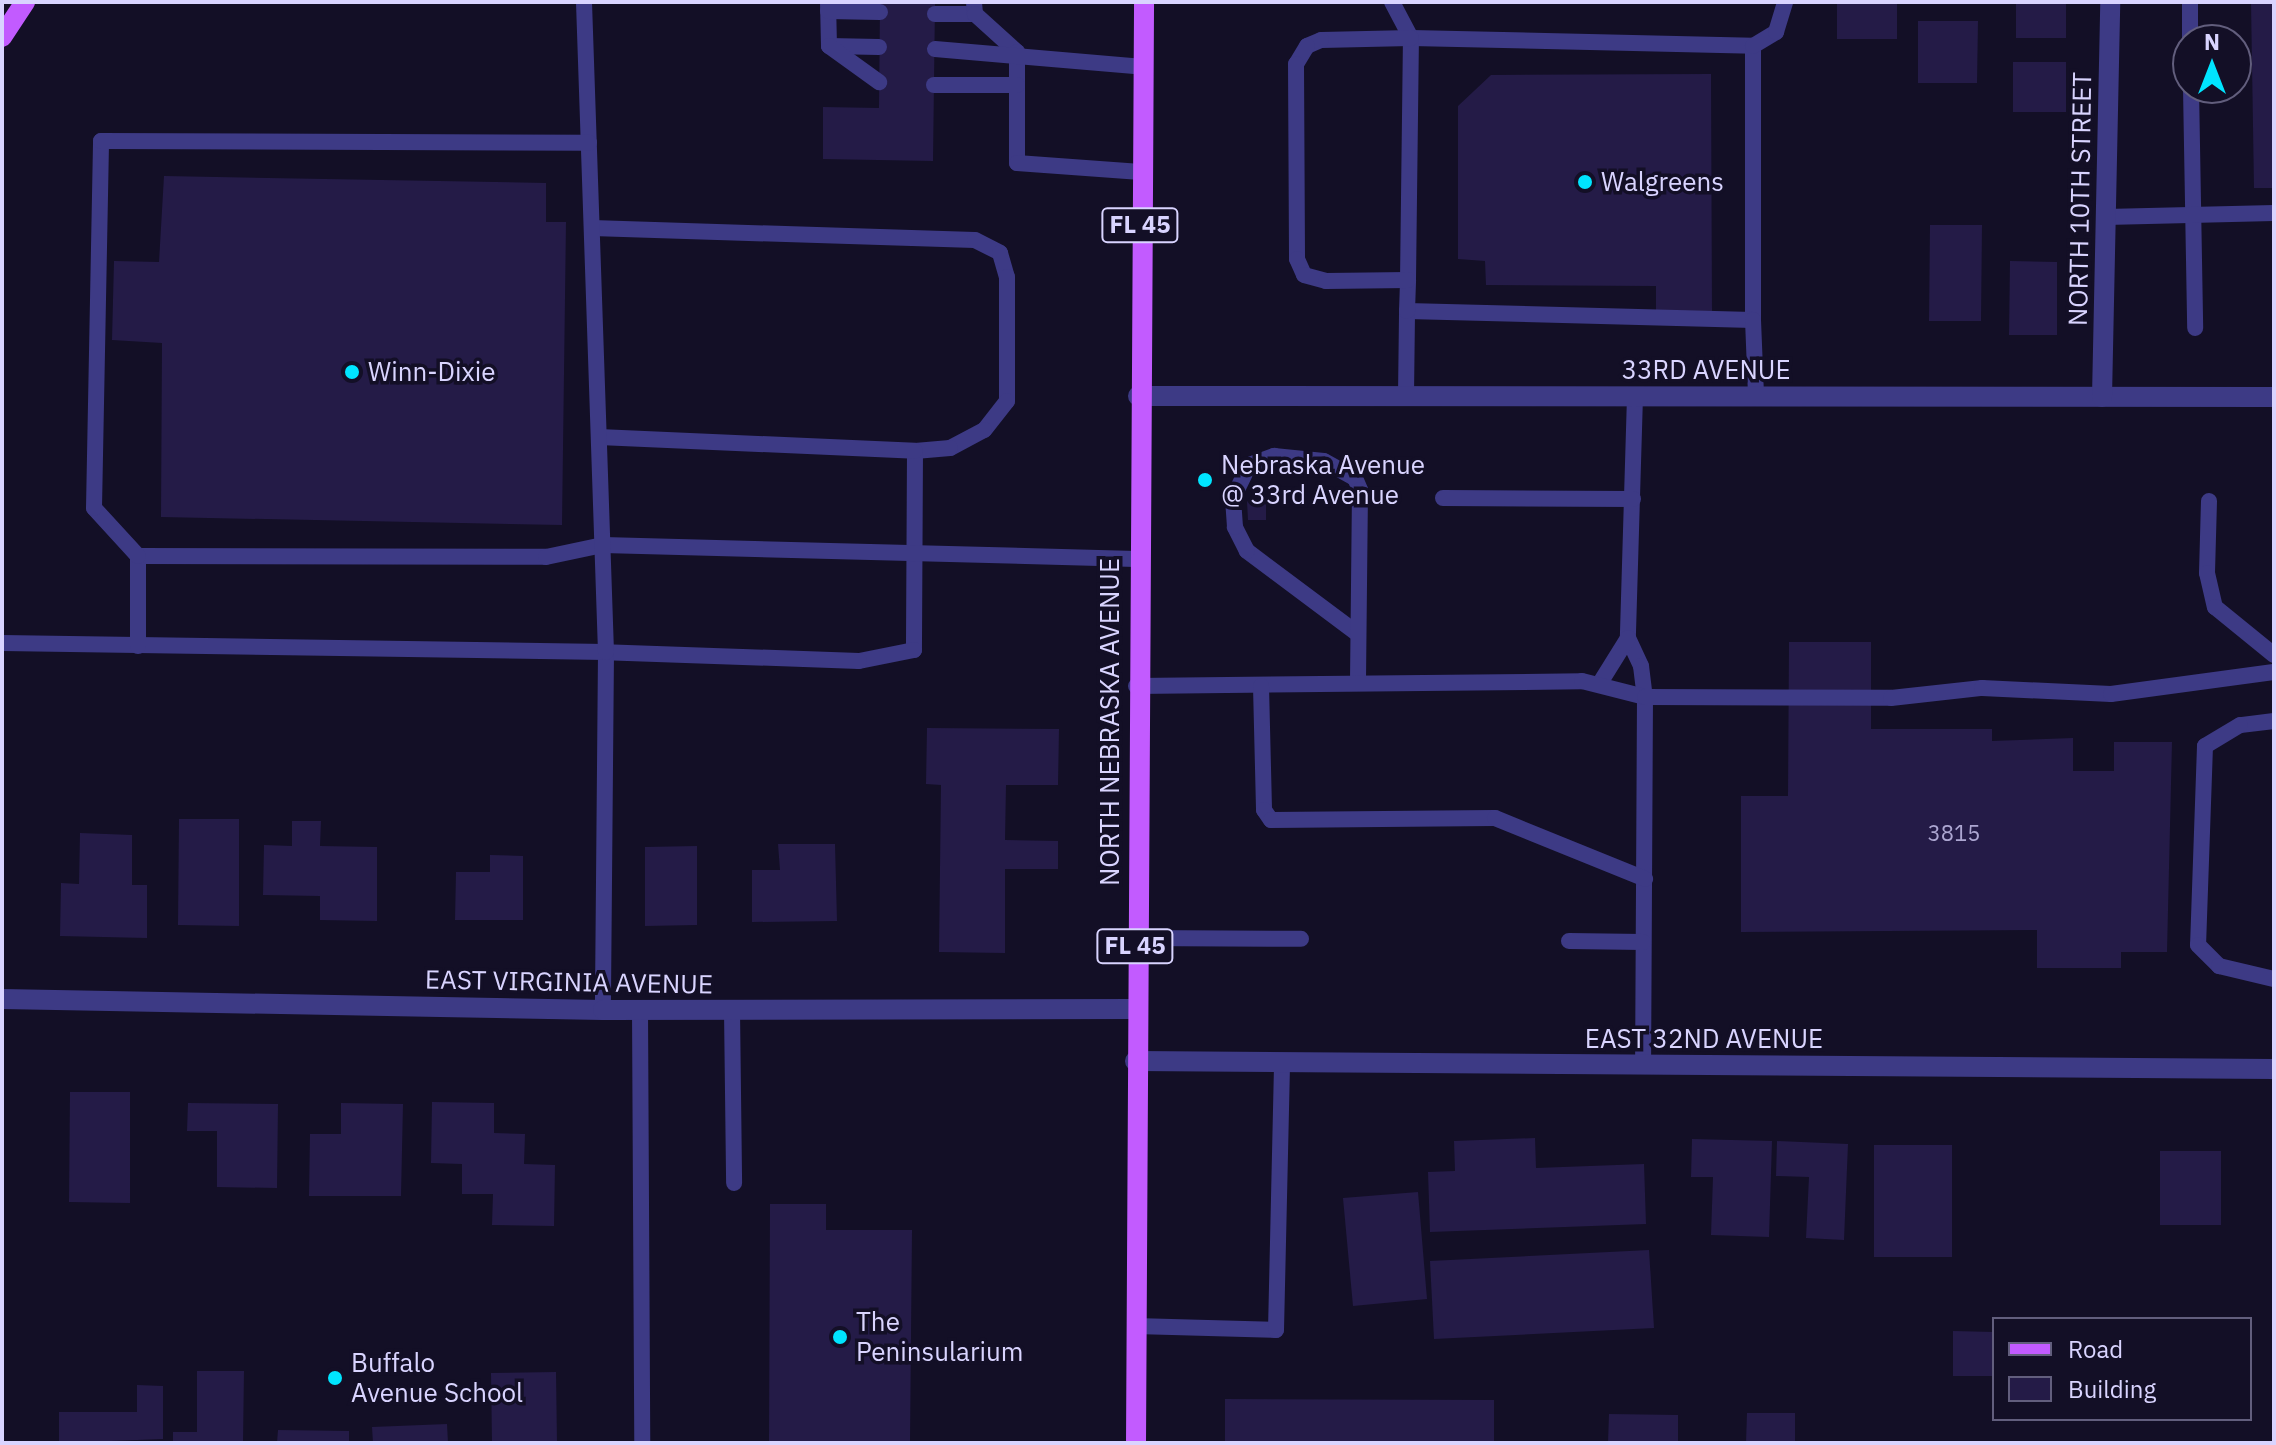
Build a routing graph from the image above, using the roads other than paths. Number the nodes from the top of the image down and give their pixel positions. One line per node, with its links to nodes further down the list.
1 (25, 2): 13 (main road)
2 (584, 2): 25 (lane)
3 (1144, 2): 20 (main road, NORTH NEBRASKA AVENUE / FL 45)
4 (1392, 2): 14 (lane)
5 (1785, 2): 16 (lane)
6 (2110, 2): 29 (street, NORTH 10TH STREET)
7 (2190, 2): 12 (lane)
8 (828, 6): 10 (lane); 15 (lane)
9 (974, 8): 11 (lane); 19 (lane)
10 (880, 12)
11 (935, 14)
12 (2190, 24)
13 (2, 37)
14 (1411, 38): 16 (lane); 31 (lane); 31 (lane)
15 (829, 46): 17 (lane); 21 (lane)
16 (1753, 46): 33 (lane)
17 (879, 47)
18 (935, 49): 19 (lane)
19 (1017, 52): 20 (lane); 23 (lane)
20 (1143, 67): 26 (main road, NORTH NEBRASKA AVENUE / FL 45)
21 (879, 82)
22 (934, 85): 23 (lane)
23 (1017, 85): 26 (lane)
24 (2191, 104): 28 (lane)
25 (589, 143): 30 (lane); 48 (lane)
26 (1141, 172): 35 (main road, NORTH NEBRASKA AVENUE / FL 45)
27 (2274, 213): 28 (lane)
28 (2192, 215): 29 (lane); 34 (lane)
29 (2106, 217): 39 (street, NORTH 10TH STREET)
30 (592, 228): 41 (lane); 42 (lane)
31 (1408, 280): 32 (lane)
32 (1407, 311): 33 (lane); 36 (lane)
33 (1753, 320): 38 (lane)
34 (2195, 328)
35 (1138, 396): 36 (street, 33RD AVENUE); 49 (main road, NORTH NEBRASKA AVENUE / FL 45)
36 (1406, 396): 37 (street, 33RD AVENUE)
37 (1635, 396): 38 (street, 33RD AVENUE); 44 (lane)
38 (1756, 396): 39 (street, 33RD AVENUE)
39 (2102, 397): 40 (street, 33RD AVENUE)
40 (2274, 397)
41 (599, 437): 42 (lane); 46 (lane)
42 (915, 451): 47 (lane)
43 (1443, 498): 44 (lane)
44 (1633, 499): 51 (lane)
45 (2209, 501): 55 (lane)
46 (603, 545): 47 (lane); 48 (lane); 54 (lane)
47 (917, 552): 49 (lane); 54 (lane)
48 (138, 556): 53 (lane)
49 (1136, 559): 59 (main road, NORTH NEBRASKA AVENUE / FL 45)
50 (1358, 634): 50 (lane); 57 (lane)
51 (1628, 638): 58 (lane); 61 (lane)
52 (2, 643): 53 (lane)
53 (138, 646): 54 (lane)
54 (606, 652): 71 (lane)
55 (2274, 655)
56 (2274, 672): 61 (lane)
57 (1358, 683): 58 (lane); 60 (lane)
58 (1600, 683): 61 (lane)
59 (1136, 686): 60 (lane); 64 (main road, NORTH NEBRASKA AVENUE / FL 45)
60 (1261, 686): 63 (lane)
61 (1645, 697): 63 (lane)
62 (2274, 721): 68 (lane)
63 (1645, 879): 67 (lane)
64 (1135, 938): 65 (lane); 70 (main road, NORTH NEBRASKA AVENUE / FL 45)
65 (1301, 939)
66 (1569, 941): 67 (lane)
67 (1643, 942): 76 (lane)
68 (2274, 979)
69 (2, 999): 71 (street, EAST VIRGINIA AVENUE)
70 (1135, 1009): 73 (street, EAST VIRGINIA AVENUE); 74 (main road, NORTH NEBRASKA AVENUE / FL 45)
71 (603, 1010): 72 (street, EAST VIRGINIA AVENUE)
72 (640, 1010): 73 (street, EAST VIRGINIA AVENUE); 80 (lane)
73 (732, 1010): 78 (lane)
74 (1135, 1061): 75 (street, EAST 32ND AVENUE); 79 (main road, NORTH NEBRASKA AVENUE / FL 45)
75 (1282, 1062): 76 (street, EAST 32ND AVENUE); 79 (lane)
76 (1643, 1065): 77 (street, EAST 32ND AVENUE)
77 (2274, 1069)
78 (734, 1183)
79 (1135, 1326): 81 (main road, NORTH NEBRASKA AVENUE / FL 45)
80 (642, 1443)
81 (1136, 1443)

